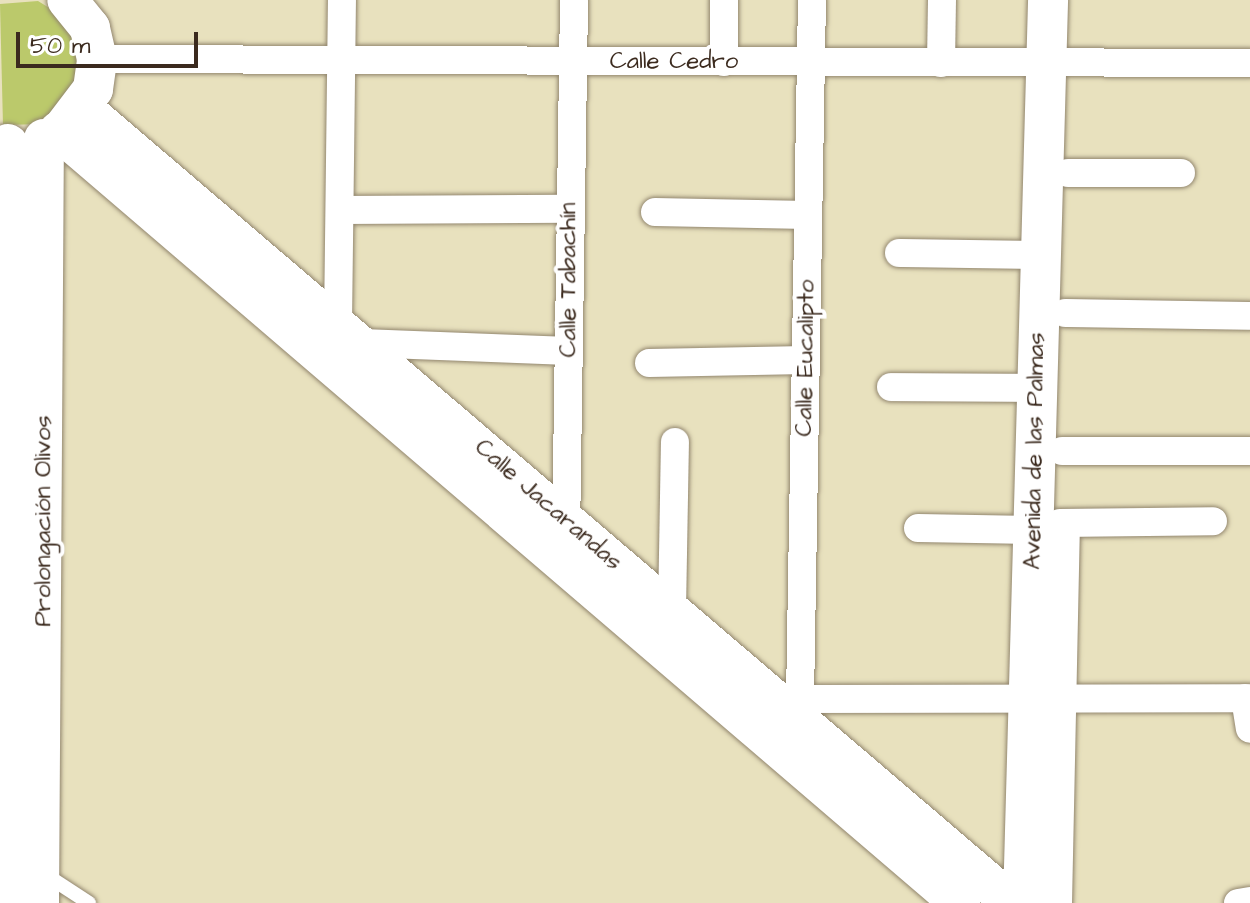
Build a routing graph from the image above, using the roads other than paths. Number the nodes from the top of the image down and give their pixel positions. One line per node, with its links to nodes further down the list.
1 (342, 0): 10 (street)
2 (574, 0): 11 (street, Calle Tabachín)
3 (724, 0): 12 (street)
4 (812, 0): 13 (street, Calle Eucalipto)
5 (942, 0): 14 (street)
6 (1048, 0): 15 (street, Avenida de las Palmas)
7 (1072, 0): 15 (street, Avenida de las Palmas)
8 (70, 1): 9 (street)
9 (97, 59): 10 (street, Calle Cedro); 17 (street)
10 (341, 62): 11 (street, Calle Cedro); 21 (street)
11 (572, 62): 12 (street, Calle Cedro); 20 (street, Calle Tabachín)
12 (724, 62): 13 (street, Calle Cedro)
13 (811, 62): 14 (street, Calle Cedro); 23 (street, Calle Eucalipto)
14 (941, 63): 15 (street, Calle Cedro)
15 (1058, 63): 16 (street, Calle Cedro); 18 (street, Avenida de las Palmas); 25 (street, Avenida de las Palmas)
16 (1250, 63)
17 (39, 133): 28 (street, Calle Jacarandas); 34 (street, Prolongación Olivos); 38 (street, Prolongación Olivos)
18 (1068, 173): 19 (street); 26 (street, Avenida de las Palmas)
19 (1181, 173)
20 (569, 209): 21 (street); 29 (street, Calle Tabachín)
21 (340, 210): 28 (street)
22 (655, 212): 23 (street)
23 (808, 215): 30 (street, Calle Eucalipto)
24 (899, 253): 25 (street)
25 (1040, 255): 33 (street, Avenida de las Palmas)
26 (1065, 313): 27 (street); 36 (street, Avenida de las Palmas)
27 (1250, 316)
28 (341, 340): 29 (street); 42 (street, Calle Jacarandas)
29 (569, 351): 42 (street, Calle Tabachín)
30 (806, 360): 31 (street); 46 (street, Calle Eucalipto)
31 (649, 363)
32 (891, 387): 33 (street)
33 (1037, 388): 40 (street, Avenida de las Palmas)
34 (4, 391): 38 (street, Prolongación Olivos)
35 (675, 442): 43 (street)
36 (1062, 451): 37 (street); 40 (street, Avenida de las Palmas)
37 (1250, 451)
38 (26, 507): 48 (street, Prolongación Olivos)
39 (1213, 521): 40 (street)
40 (1046, 527): 41 (street); 44 (street, Avenida de las Palmas)
41 (918, 528)
42 (564, 541): 43 (street, Calle Jacarandas); 52 (street, Calle Jacarandas)
43 (672, 611): 46 (street, Calle Jacarandas)
44 (1044, 698): 45 (street); 46 (street); 54 (street, Avenida de las Palmas); 55 (street, Avenida de las Palmas)
45 (1247, 698): 47 (street)
46 (794, 705): 53 (street, Calle Jacarandas)
47 (1250, 729)
48 (20, 879): 50 (street, Prolongación Olivos); 51 (lane)
49 (1250, 901): 56 (street)
50 (1, 903)
51 (89, 903)
52 (960, 903)
53 (1012, 903)
54 (1023, 903)
55 (1052, 903)
56 (1238, 903)

